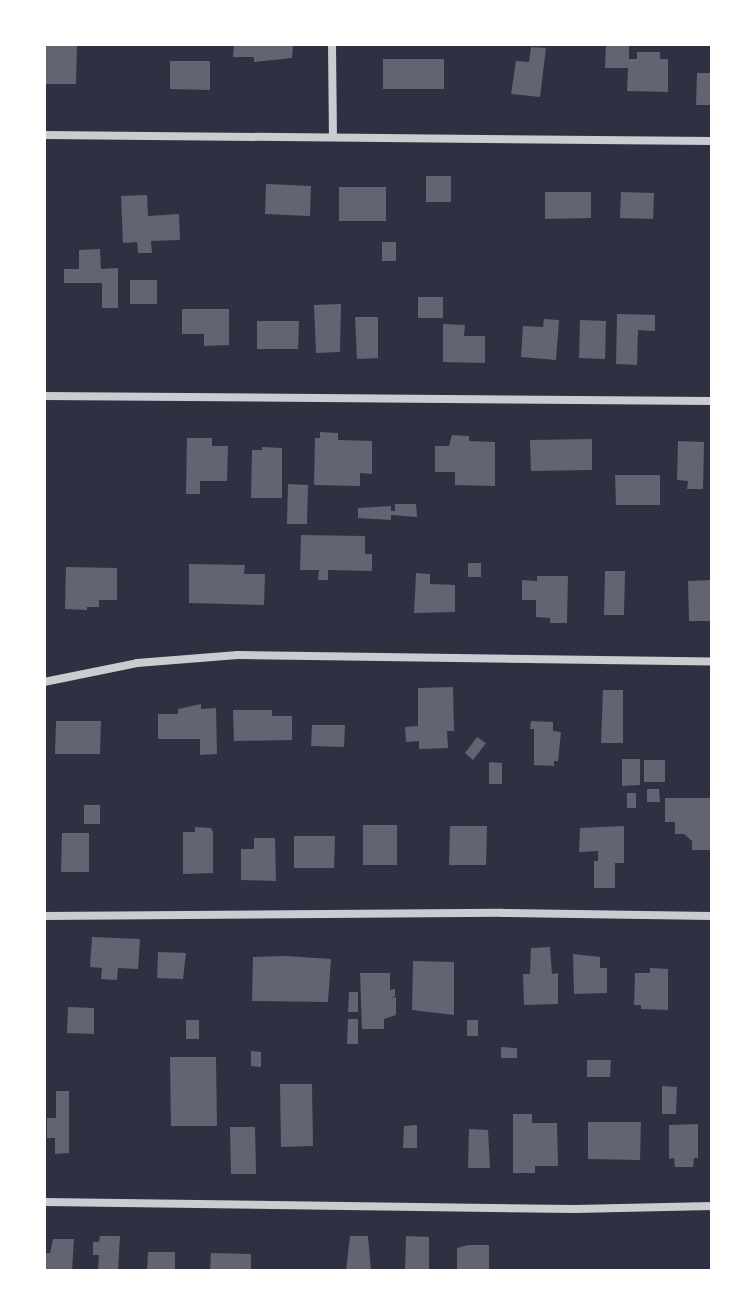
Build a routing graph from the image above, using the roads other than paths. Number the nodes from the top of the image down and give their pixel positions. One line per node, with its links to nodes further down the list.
1 (332, 44): 3 (street)
2 (44, 135): 3 (street)
3 (333, 137): 4 (street)
4 (712, 141)
5 (44, 396): 6 (street)
6 (712, 401)
7 (712, 662): 8 (street)
8 (44, 682)
9 (44, 916): 10 (street)
10 (712, 916)
11 (44, 1202): 12 (street)
12 (712, 1206)

